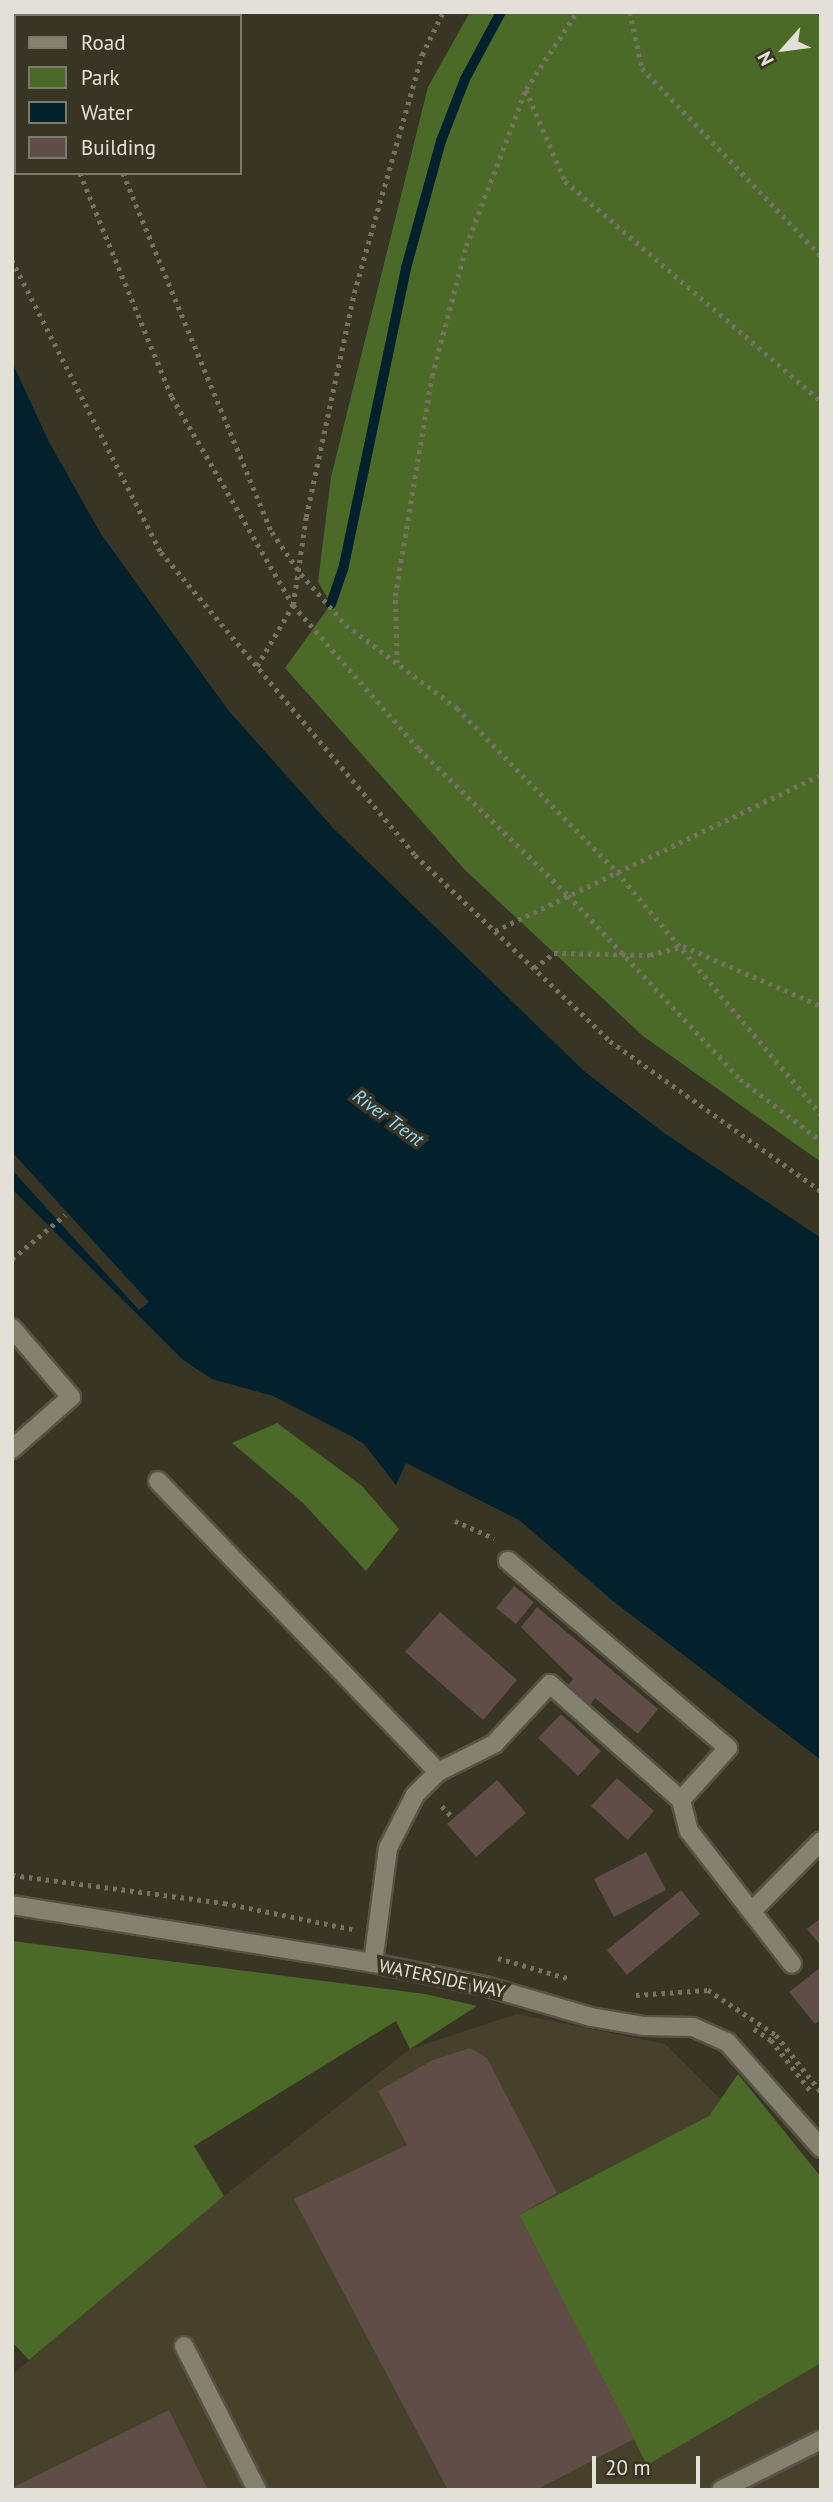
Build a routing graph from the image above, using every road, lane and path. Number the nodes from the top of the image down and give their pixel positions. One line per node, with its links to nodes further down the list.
1 (443, 12): 10 (path)
2 (577, 12): 4 (path)
3 (630, 12): 7 (path)
4 (526, 89): 9 (path); 12 (path)
5 (81, 175): 11 (path)
6 (124, 175): 10 (path)
7 (821, 257)
8 (12, 260): 13 (path)
9 (821, 401)
10 (301, 574): 11 (path); 12 (path)
11 (293, 606): 13 (path); 16 (path)
12 (397, 664): 15 (path)
13 (257, 666): 17 (path)
14 (821, 775): 15 (path)
15 (617, 872): 16 (path); 18 (path)
16 (569, 895): 17 (path); 19 (path)
17 (495, 931): 20 (path)
18 (683, 946): 19 (path); 21 (path); 22 (path)
19 (620, 952): 20 (path); 23 (path)
20 (534, 968): 24 (path)
21 (821, 1006)
22 (821, 1114)
23 (821, 1141)
24 (821, 1191)
25 (65, 1215): 26 (path)
26 (12, 1259)
27 (12, 1328): 28 (street)
28 (12, 1449)
29 (158, 1481): 33 (street)
30 (456, 1521): 31 (path)
31 (498, 1539)
32 (508, 1561): 34 (street)
33 (438, 1772): 34 (street); 38 (street)
34 (681, 1800): 37 (street)
35 (821, 1841): 37 (street)
36 (12, 1905): 38 (street, WATERSIDE WAY)
37 (754, 1909): 39 (street)
38 (373, 1963): 40 (street, WATERSIDE WAY)
39 (792, 1964)
40 (821, 2148)
41 (184, 2346): 43 (street)
42 (821, 2440): 44 (street)
43 (257, 2490)
44 (721, 2490)

